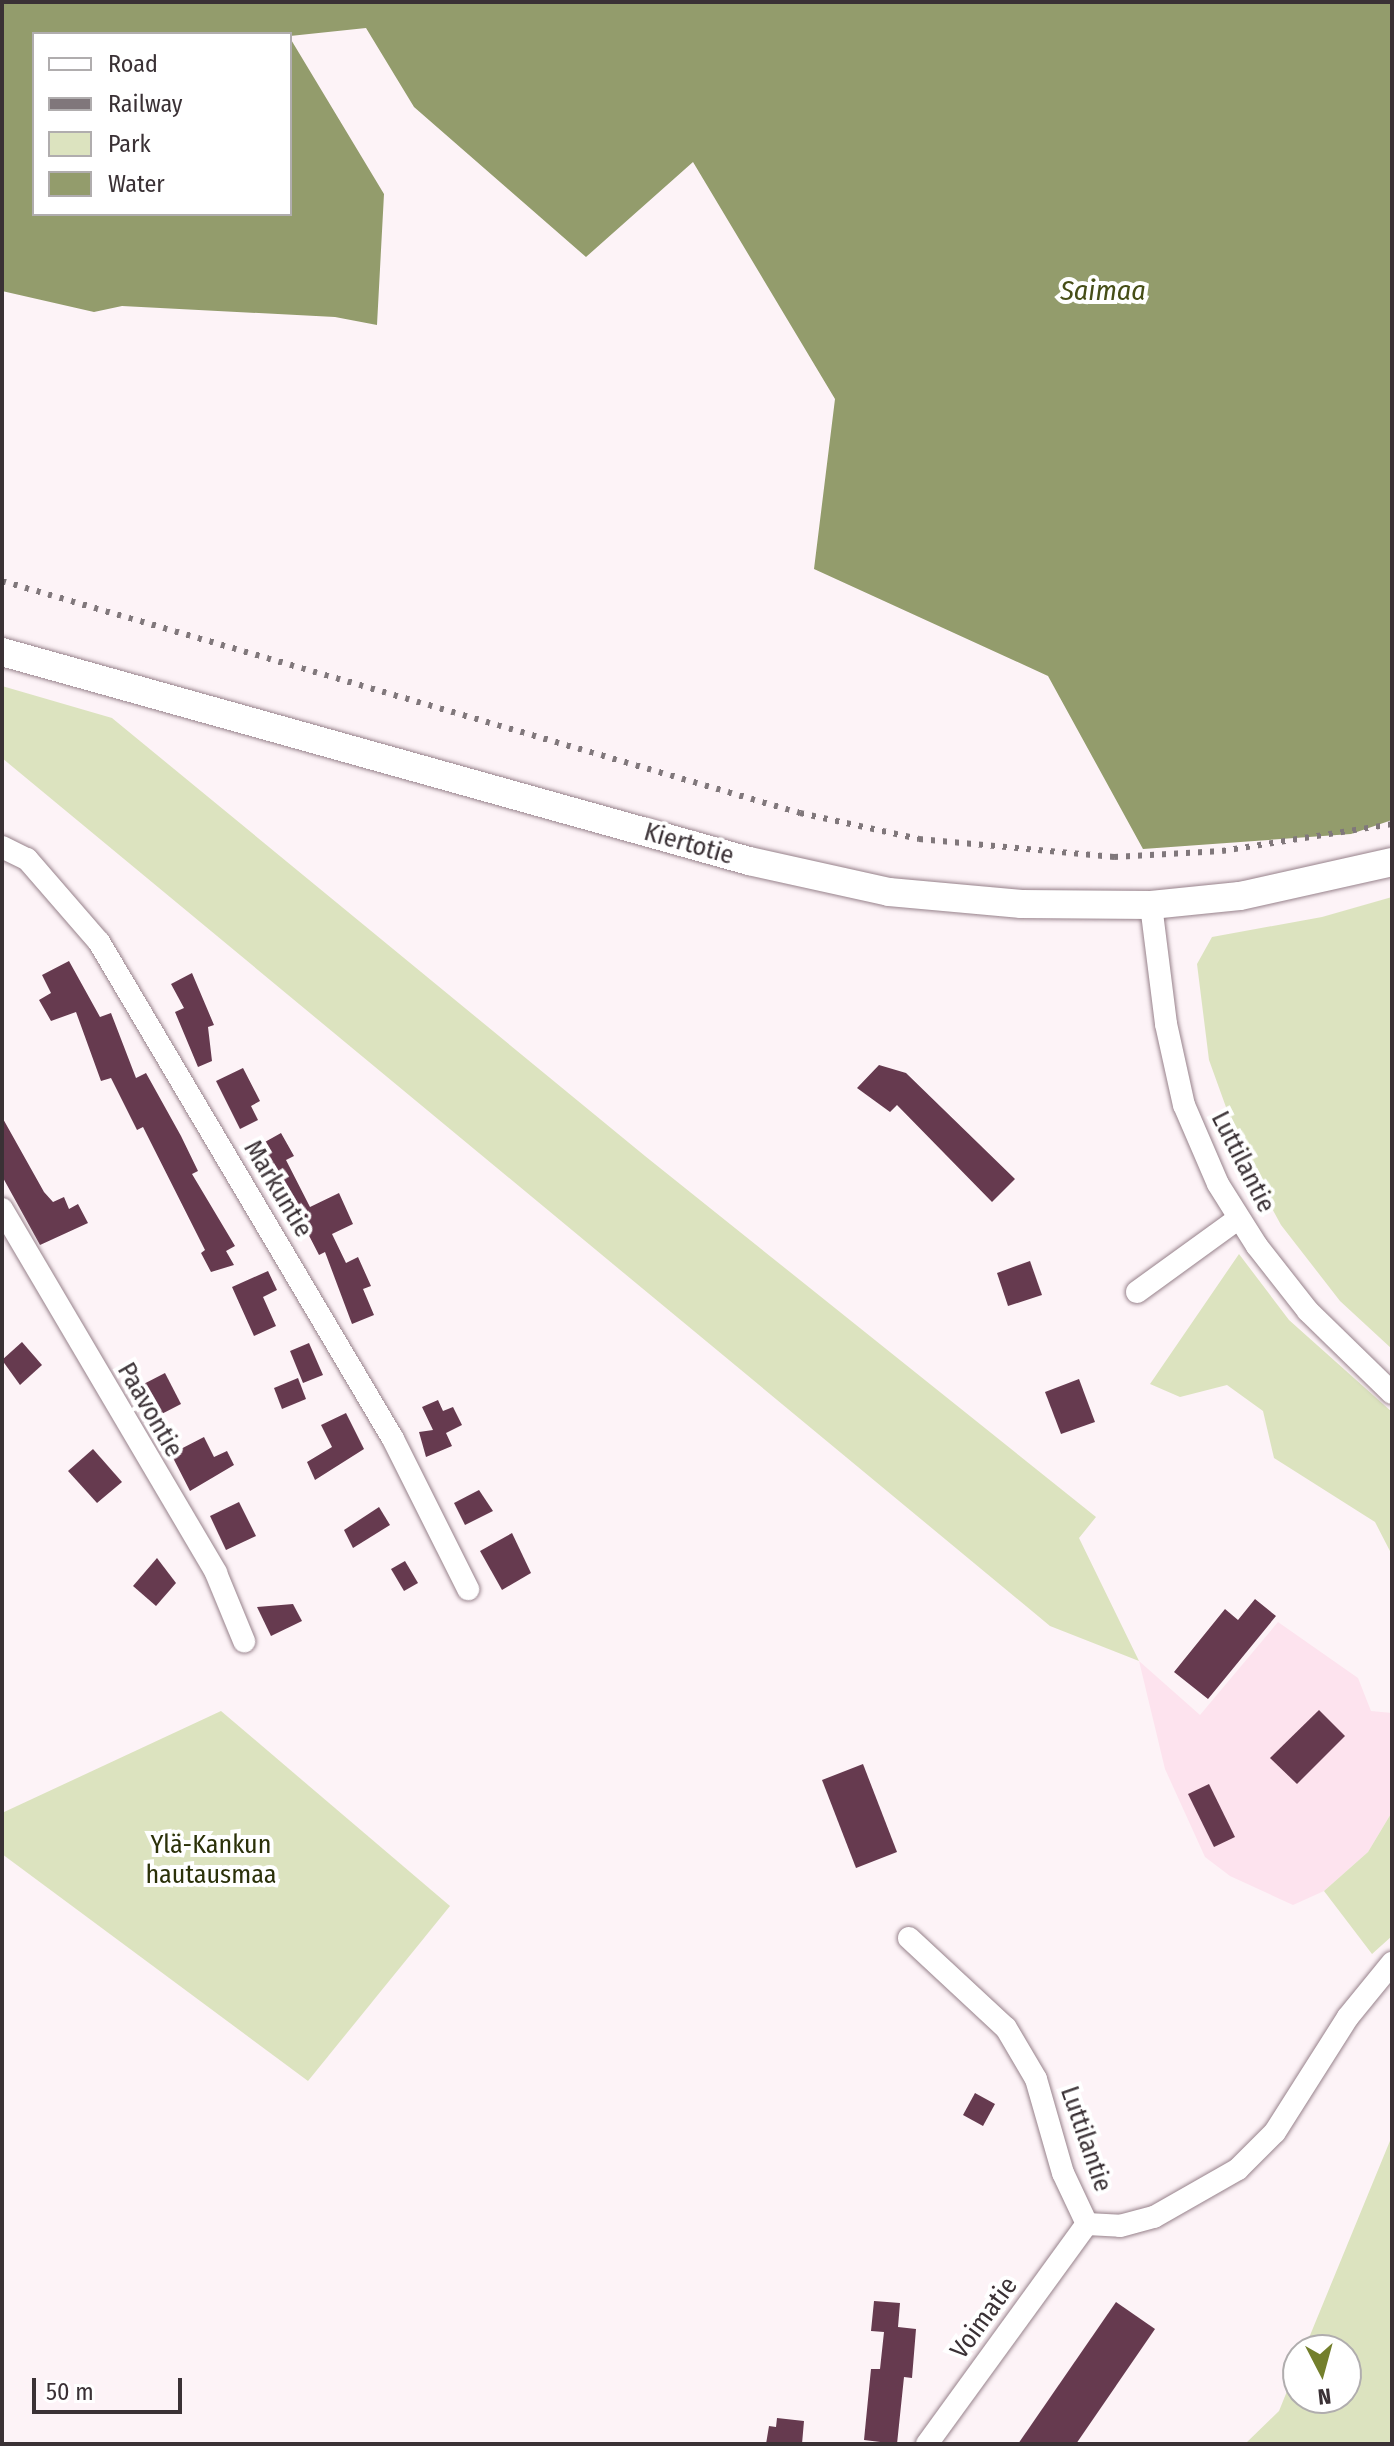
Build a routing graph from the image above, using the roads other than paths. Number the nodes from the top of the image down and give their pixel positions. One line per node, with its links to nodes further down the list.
1 (2, 652): 4 (street, Kiertotie)
2 (2, 847): 9 (street, Markuntie)
3 (1392, 862): 4 (street, Kiertotie)
4 (1151, 905): 6 (street, Luttilantie)
5 (2, 1209): 10 (street, Paavontie)
6 (1238, 1219): 7 (street); 8 (street, Luttilantie)
7 (1137, 1292)
8 (1392, 1393)
9 (468, 1589)
10 (244, 1641)
11 (909, 1938): 13 (street, Luttilantie)
12 (1392, 1963): 13 (street, Luttilantie)
13 (1087, 2224): 14 (street, Voimatie)
14 (927, 2444)

